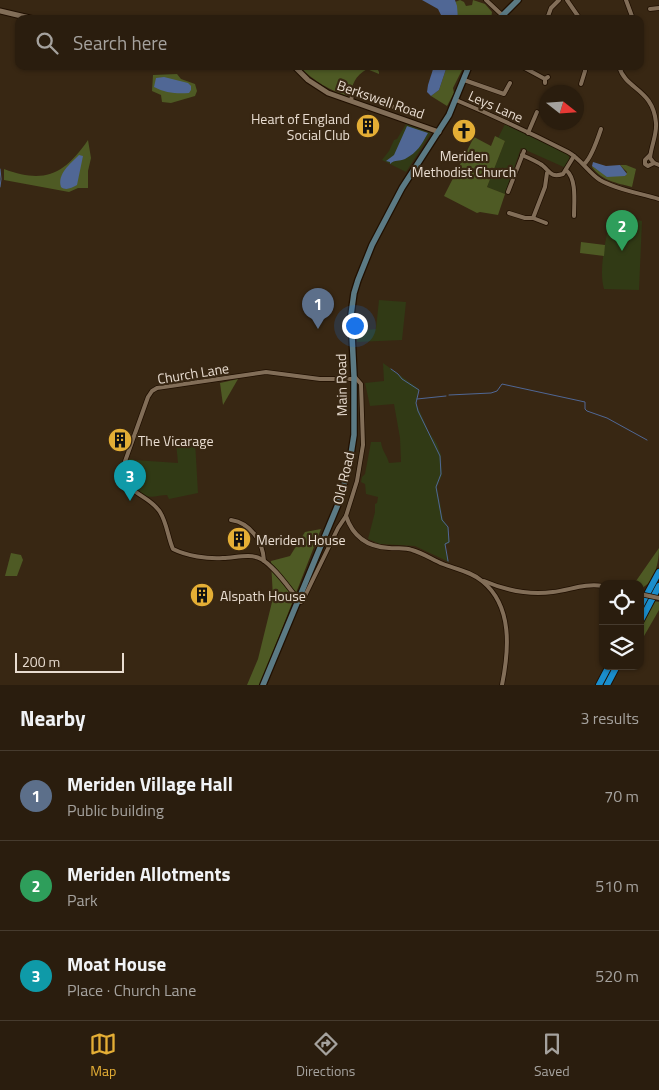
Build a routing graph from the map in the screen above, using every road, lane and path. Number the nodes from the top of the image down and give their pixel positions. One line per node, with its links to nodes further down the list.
1 (486, 0): 10 (street)
2 (518, 0): 11 (main road)
3 (559, 0): 12 (street)
4 (626, 0): 14 (street)
5 (569, 1): 13 (street)
6 (659, 8): 7 (street)
7 (650, 9)
8 (0, 11): 9 (street)
9 (17, 15)
10 (499, 15)
11 (503, 15)
12 (548, 15)
13 (578, 15)
14 (632, 15)
15 (299, 70): 25 (street, Berkswell Road)
16 (468, 70): 20 (main road, Main Road)
17 (528, 70): 21 (street)
18 (585, 70): 23 (street)
19 (621, 70): 31 (street)
20 (464, 80): 22 (street); 24 (main road, Main Road)
21 (546, 80)
22 (510, 84)
23 (581, 84)
24 (456, 100): 28 (main road, Main Road); 30 (street, Leys Lane)
25 (351, 101): 27 (street); 28 (street, Berkswell Road)
26 (537, 112): 30 (street)
27 (412, 113)
28 (439, 132): 48 (main road, Main Road)
29 (599, 132): 34 (street)
30 (528, 133): 32 (street, Leys Lane)
31 (650, 155): 33 (street); 33 (street)
32 (574, 156): 34 (street, Leys Lane); 36 (street)
33 (654, 163): 35 (street)
34 (584, 164): 39 (street, Leys Lane)
35 (659, 164)
36 (566, 170): 37 (street); 40 (street)
37 (547, 173): 38 (street); 42 (street)
38 (508, 192)
39 (659, 199)
40 (574, 204): 41 (street); 45 (street)
41 (580, 204)
42 (536, 209): 43 (street); 46 (street)
43 (543, 212)
44 (509, 213): 46 (street)
45 (574, 216)
46 (533, 218): 47 (street)
47 (546, 224)
48 (354, 378): 49 (street, Old Road); 51 (street, Church Lane); 60 (main road, Main Road)
49 (346, 516): 53 (street); 60 (street, Old Road)
50 (231, 520): 51 (street)
51 (264, 560): 60 (street)
52 (659, 572): 61 (highway)
53 (482, 581): 54 (street); 57 (street)
54 (495, 586): 55 (street); 57 (street)
55 (599, 586)
56 (659, 586): 62 (highway)
57 (491, 590): 66 (street)
58 (644, 595): 59 (street, bridge)
59 (659, 598)
60 (298, 600): 65 (main road, Main Road)
61 (644, 600)
62 (644, 614)
63 (607, 670): 67 (highway)
64 (615, 670): 68 (highway)
65 (263, 685)
66 (502, 685)
67 (599, 685)
68 (607, 685)

